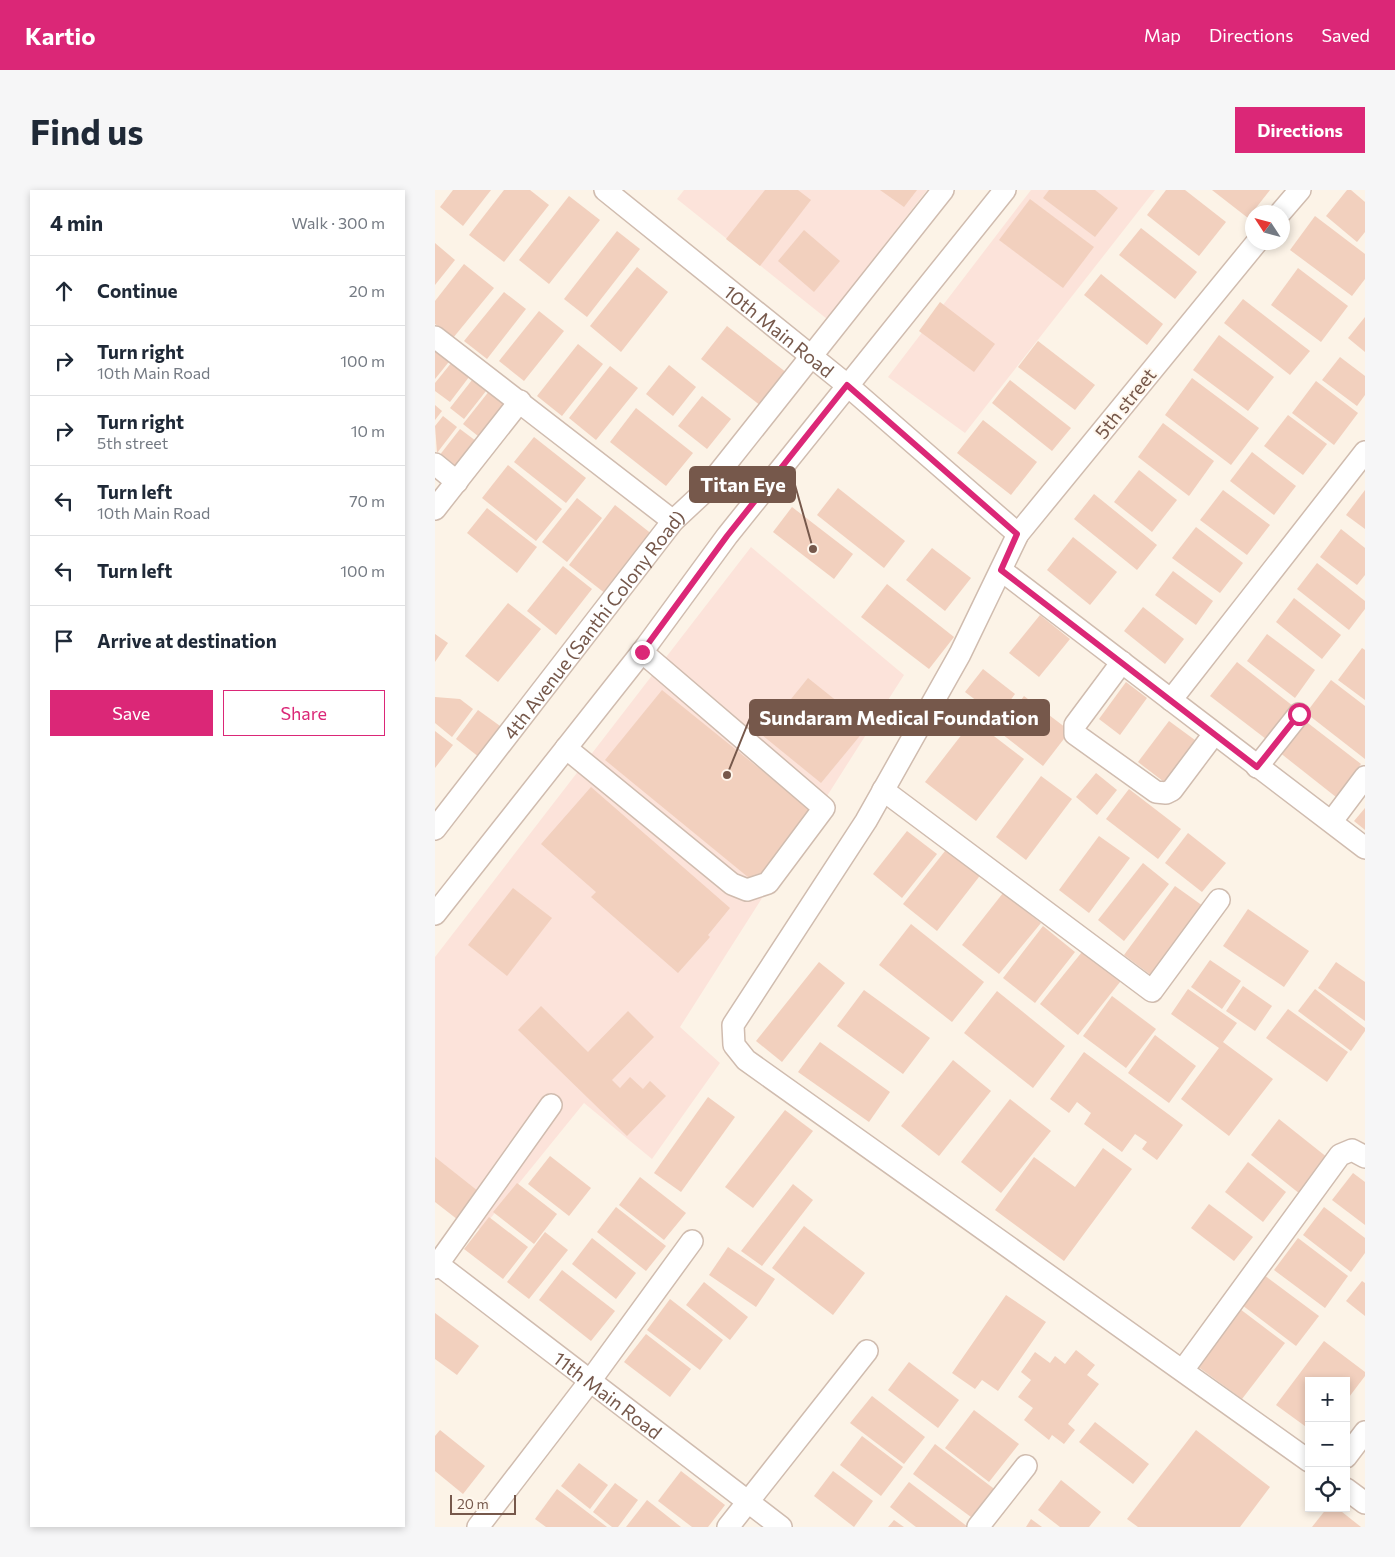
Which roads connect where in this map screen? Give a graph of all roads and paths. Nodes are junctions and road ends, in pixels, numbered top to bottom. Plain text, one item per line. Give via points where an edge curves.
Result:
1 (605, 190) edge
2 (943, 190) edge
3 (1005, 190) edge
4 (1300, 190) edge
5 (1287, 205) edge
6 (1250, 250) edge
7 (435, 337) edge
8 (810, 355) junction
9 (847, 385) junction
10 (520, 401) junction
11 (1365, 452) edge
12 (435, 464) edge
13 (457, 482) junction
14 (435, 509) edge
15 (673, 521) junction
16 (1017, 534) junction
17 (1001, 570) junction
18 (642, 652) junction
19 (1123, 662) junction
20 (1171, 700) junction
21 (1299, 714) dead end
22 (1214, 734) junction
23 (566, 748) junction
24 (1257, 767) junction
25 (1365, 777) edge
26 (883, 790) junction
27 (1332, 820) junction
28 (435, 829) edge
29 (1365, 848) edge
30 (1219, 900) dead end
31 (435, 914) edge
32 (551, 1105) dead end
33 (1365, 1157) edge
34 (692, 1241) dead end
35 (436, 1265) edge
36 (867, 1351) dead end
37 (1183, 1370) junction
38 (590, 1381) junction
39 (1365, 1432) edge
40 (1350, 1452) edge
41 (1305, 1458) edge
42 (1026, 1466) dead end
43 (1350, 1492) edge
44 (748, 1501) junction
45 (1365, 1503) edge
46 (478, 1527) edge
47 (728, 1527) edge
48 (781, 1527) edge
49 (978, 1527) edge

1 - 8 street, 10th Main Road
2 - 8 street, 4th Avenue (Santhi Colony Road)
3 - 9 street
4 - 5 street
6 - 16 street, 5th street
7 - 10 street
8 - 9 street, 10th Main Road
8 - 15 street, 4th Avenue (Santhi Colony Road) via 702,494
9 - 16 street, 10th Main Road
9 - 18 street via 727,536
10 - 13 street
10 - 15 street
11 - 20 street
12 - 13 street
13 - 14 street
15 - 28 street, 4th Avenue (Santhi Colony Road)
16 - 17 street, 5th street
17 - 19 street
17 - 26 street, 5th street via 960,654
18 - 23 street
18 - 23 street via 824,808 768,883 747,890 732,884
19 - 20 street
19 - 22 street via 1075,725 1075,734 1162,794 1172,790
20 - 22 street
21 - 24 street
22 - 24 street
23 - 31 street
24 - 27 street
25 - 27 street
26 - 30 street via 1152,991
26 - 37 street, 5th street via 733,1025 734,1045 754,1066
27 - 29 street
32 - 35 street
33 - 37 street via 1352,1150 1340,1154
34 - 38 street
35 - 38 street, 11th Main Road
36 - 44 street
37 - 41 street, 5th street
38 - 44 street, 11th Main Road
38 - 46 street
39 - 40 street
42 - 49 street
43 - 45 street
44 - 47 street
44 - 48 street, 11th Main Road

